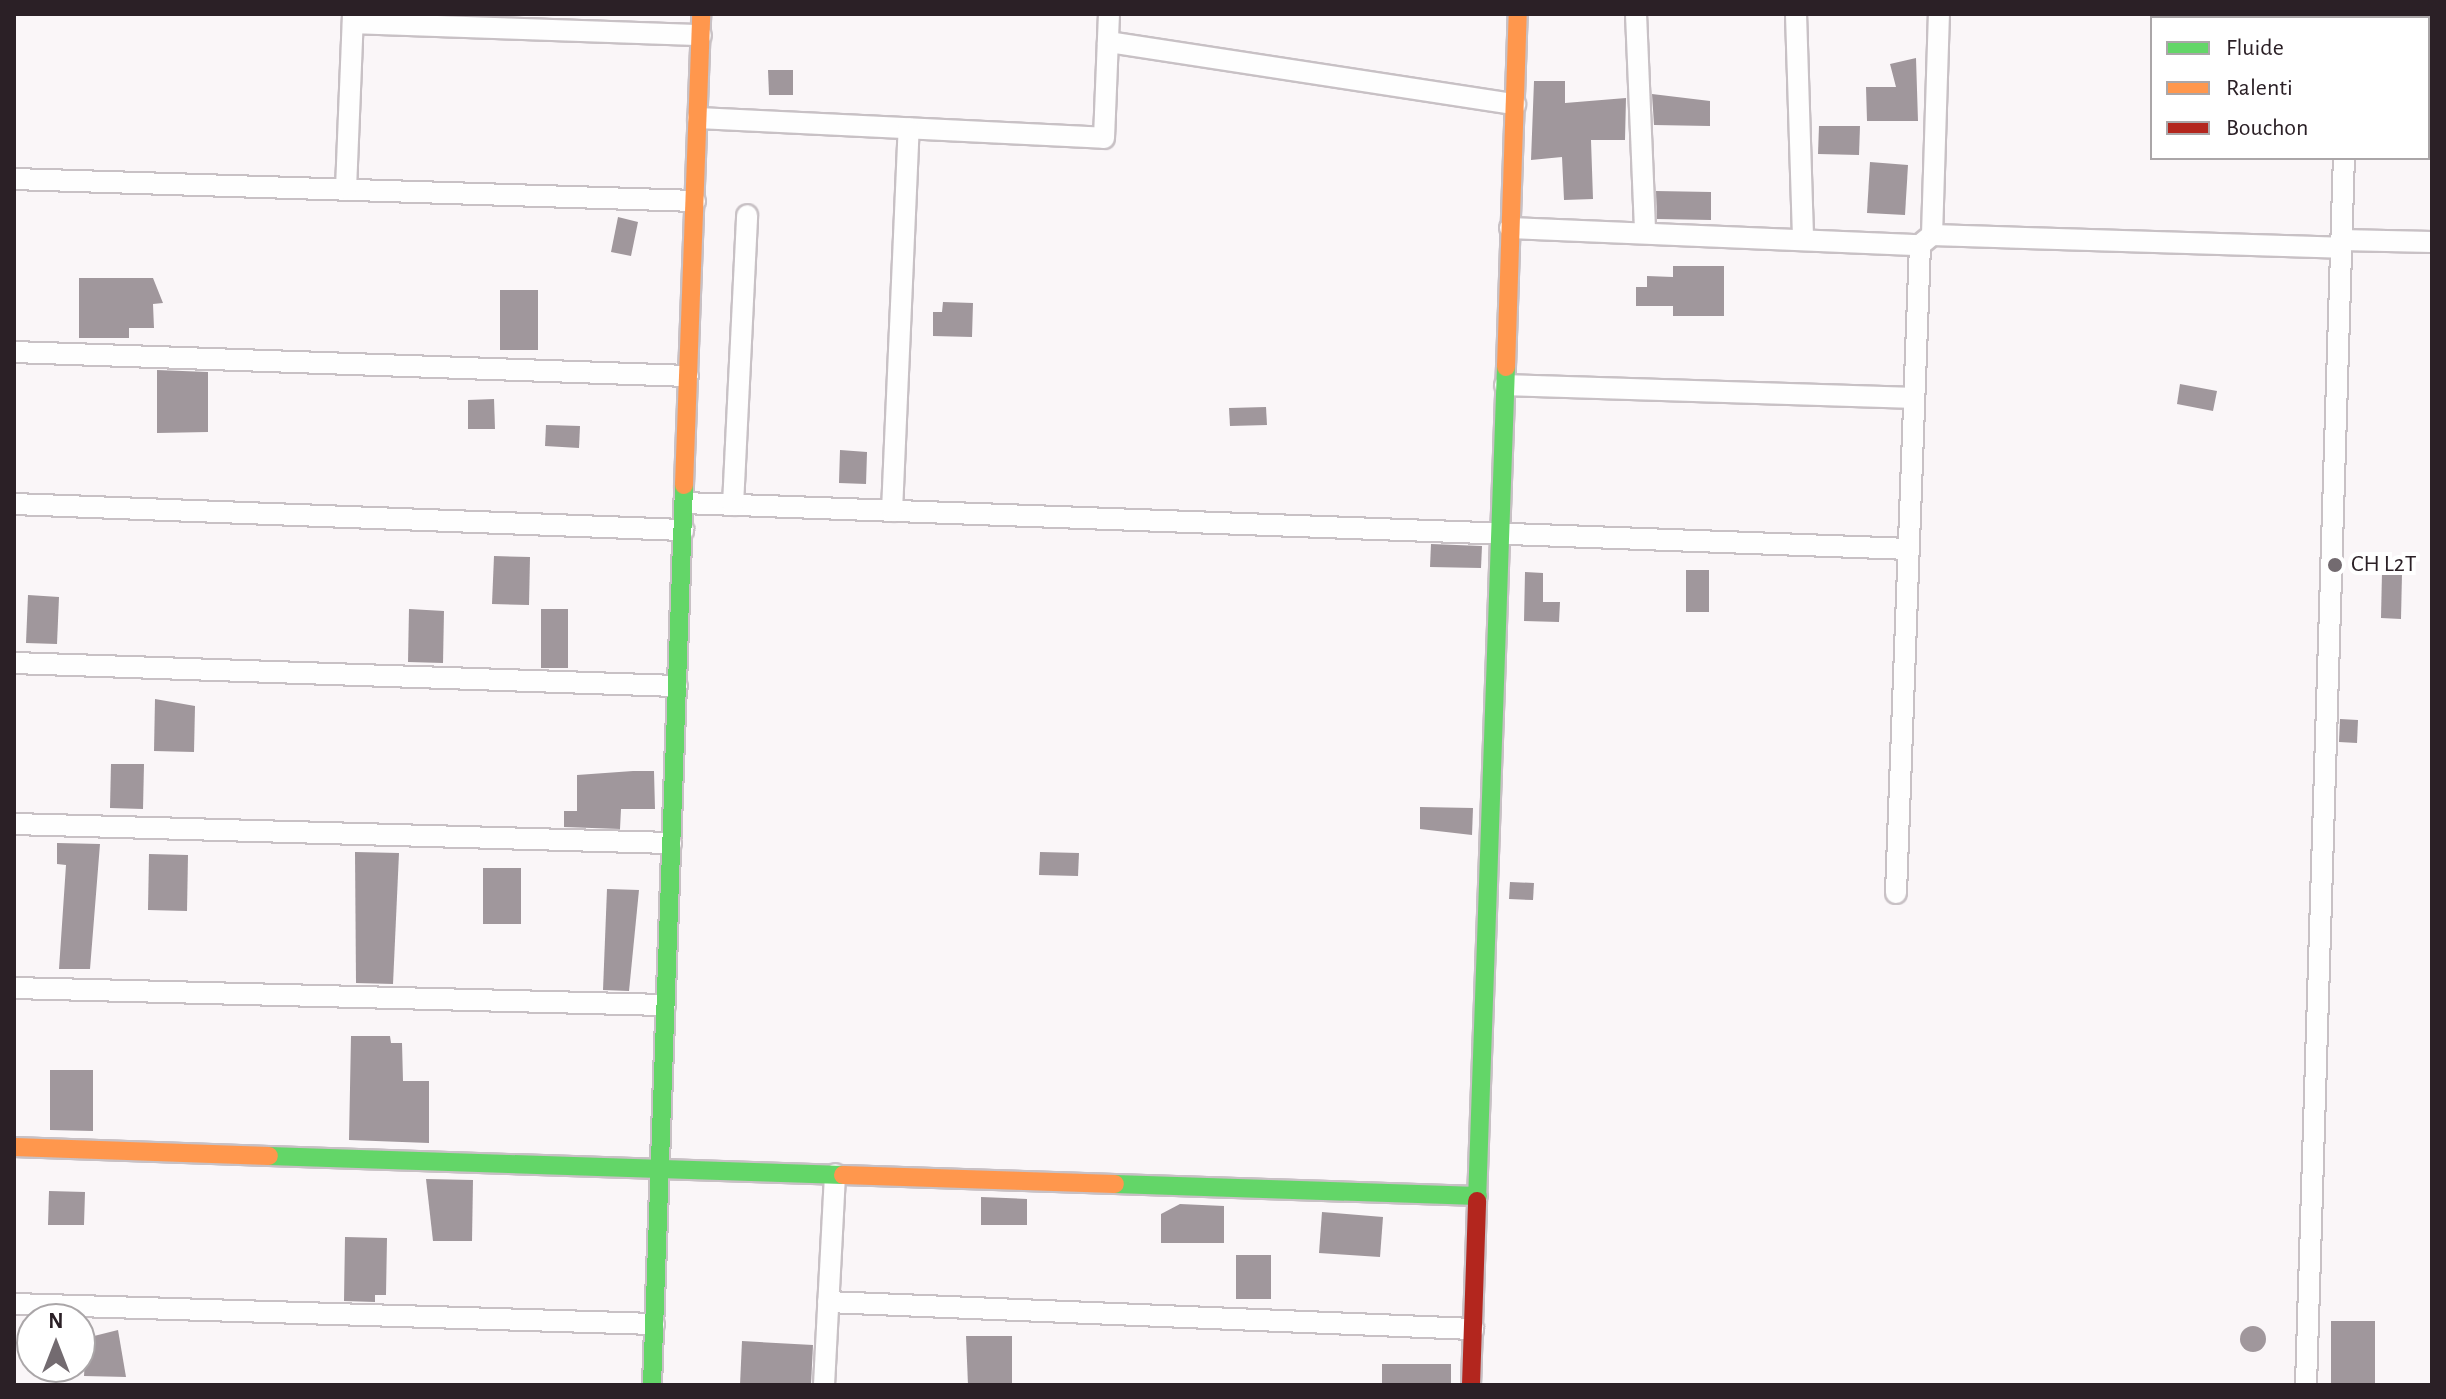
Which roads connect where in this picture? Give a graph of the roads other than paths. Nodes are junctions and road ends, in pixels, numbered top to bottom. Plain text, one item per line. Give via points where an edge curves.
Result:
1 (1109, 14) edge
2 (1518, 14) edge
3 (1636, 14) edge
4 (1796, 14) edge
5 (1939, 14) edge
6 (353, 18) edge
7 (532, 22) edge
8 (701, 24) edge
9 (1108, 42) junction
10 (1515, 104) junction
11 (698, 118) junction
12 (909, 128) junction
13 (2344, 160) edge
14 (14, 179) edge
15 (346, 189) junction
16 (695, 201) junction
17 (747, 215) dead end
18 (1510, 228) junction
19 (1645, 233) junction
20 (1803, 240) junction
21 (1926, 240) junction
22 (2432, 242) edge
23 (2341, 244) junction
24 (14, 352) edge
25 (688, 376) junction
26 (1505, 385) junction
27 (1914, 398) junction
28 (684, 503) junction
29 (14, 504) edge
30 (733, 505) junction
31 (892, 511) junction
32 (683, 530) junction
33 (1500, 534) junction
34 (1909, 549) junction
35 (14, 663) edge
36 (677, 686) junction
37 (14, 824) edge
38 (671, 843) junction
39 (1896, 893) dead end
40 (14, 988) edge
41 (665, 1005) junction
42 (14, 1147) edge
43 (659, 1169) junction
44 (835, 1174) junction
45 (1478, 1196) junction
46 (828, 1302) junction
47 (14, 1304) edge
48 (654, 1324) junction
49 (1473, 1329) junction
50 (652, 1385) edge
51 (824, 1385) edge
52 (1471, 1385) edge
53 (2306, 1385) edge

1 - 9 street
2 - 10 street
3 - 19 street
4 - 20 street
5 - 21 street
6 - 7 street
6 - 15 street
7 - 8 street
8 - 11 street
9 - 10 street
9 - 12 street via 1104,138
10 - 18 street
11 - 12 street
11 - 16 street
12 - 31 street
13 - 23 street
14 - 15 street
15 - 16 street
16 - 25 street
17 - 30 street
18 - 19 street
18 - 26 street
19 - 20 street
20 - 21 street
21 - 23 street
21 - 27 street
22 - 23 street
23 - 53 street
24 - 25 street
25 - 28 street
26 - 27 street
26 - 33 street
27 - 34 street
28 - 30 street
28 - 32 street
29 - 32 street
30 - 31 street
31 - 33 street
32 - 36 street
33 - 34 street
33 - 45 street
34 - 39 street
35 - 36 street
36 - 38 street
37 - 38 street
38 - 41 street
40 - 41 street
41 - 43 street
42 - 43 street
43 - 44 street
43 - 48 street
44 - 45 street
44 - 46 street
45 - 49 street
46 - 49 street
46 - 51 street
47 - 48 street
48 - 50 street
49 - 52 street

